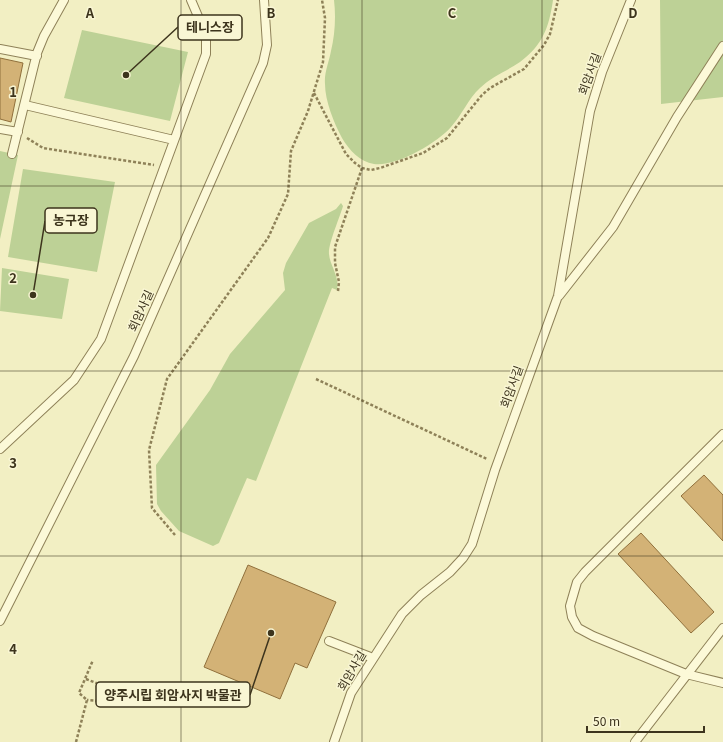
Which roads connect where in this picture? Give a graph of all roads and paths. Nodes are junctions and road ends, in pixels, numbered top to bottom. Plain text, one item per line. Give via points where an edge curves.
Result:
1 (64, 0) edge
2 (191, 0) edge
3 (264, 0) edge
4 (322, 0) edge
5 (558, 0) edge
6 (631, 0) edge
7 (723, 46) edge
8 (0, 49) edge
9 (37, 56) junction
10 (314, 92) junction
11 (25, 104) junction
12 (0, 129) edge
13 (18, 132) junction
14 (174, 140) junction
15 (12, 154) dead end
16 (165, 167) junction
17 (362, 168) junction
18 (338, 291) dead end
19 (558, 296) junction
20 (316, 379) dead end
21 (723, 434) edge
22 (0, 448) edge
23 (497, 464) junction
24 (176, 535) dead end
25 (0, 621) edge
26 (723, 628) edge
27 (329, 641) dead end
28 (373, 658) junction
29 (93, 660) dead end
30 (686, 674) junction
31 (86, 679) junction
32 (723, 683) edge
33 (87, 700) junction
34 (76, 742) edge
35 (334, 742) edge
36 (635, 742) edge

1 - 9 lane via 44,36
2 - 14 lane via 206,35 206,54
3 - 25 lane, 회암사길 via 267,45 263,63 134,356
4 - 10 path via 325,18 323,62
5 - 17 path via 550,34 544,45 524,69 482,95 447,138 423,153 380,168
6 - 19 lane, 회암사길 via 602,72 590,111
7 - 19 lane via 677,117 613,227
8 - 9 lane
9 - 11 lane
10 - 17 path via 346,154
10 - 24 path via 291,151 288,194 268,238 167,379 149,450 152,508
11 - 13 lane
11 - 14 lane
12 - 13 lane
13 - 15 lane
13 - 16 path via 43,148
14 - 16 lane
16 - 22 lane via 110,318 92,356 74,380
17 - 18 path via 335,247
19 - 23 lane, 회암사길
20 - 23 path
21 - 30 lane via 585,572 577,582 570,606 578,628
23 - 28 lane, 회암사길 via 472,544 463,558 402,614
26 - 30 lane
27 - 28 lane
28 - 35 lane, 회암사길 via 351,693
29 - 31 path
30 - 32 lane
30 - 36 lane
31 - 33 path via 79,693
31 - 33 path via 125,694 122,703
33 - 34 path

